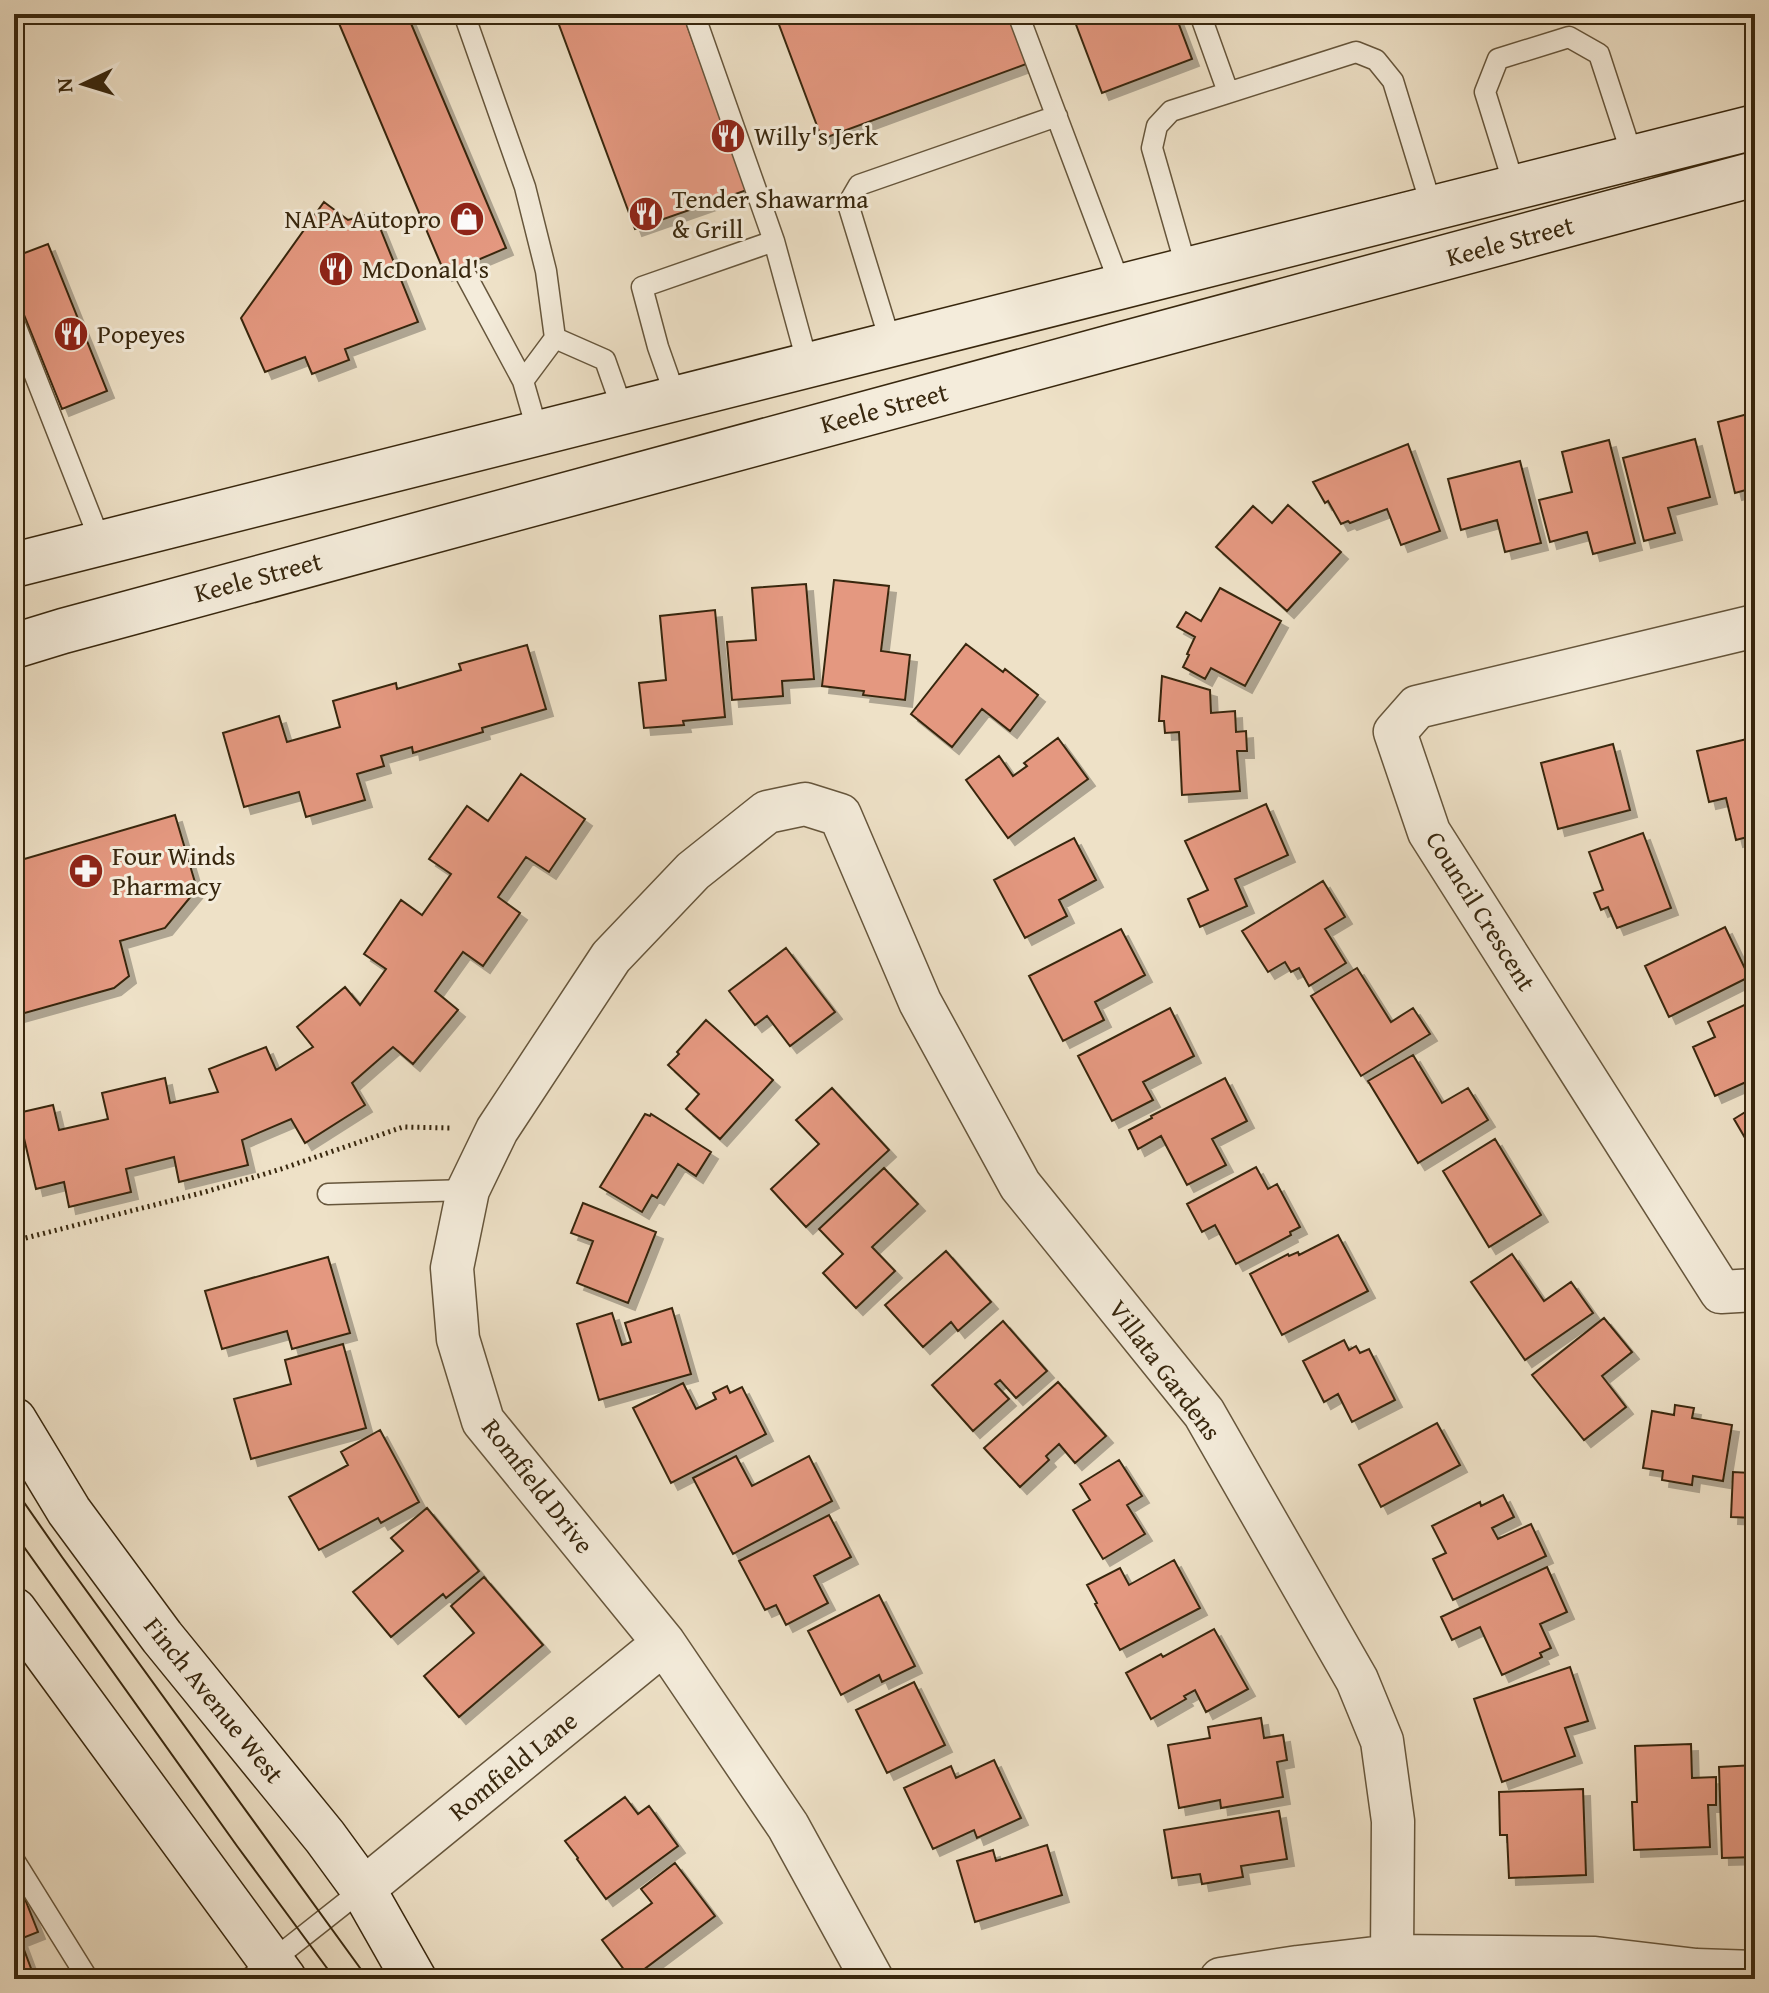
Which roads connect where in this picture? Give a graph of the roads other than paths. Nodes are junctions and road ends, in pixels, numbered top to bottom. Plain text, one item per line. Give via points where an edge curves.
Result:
1 (464, 14) edge
2 (694, 14) edge
3 (1018, 14) edge
4 (1200, 14) edge
5 (1228, 92) junction
6 (1057, 116) junction
7 (1755, 127) edge
8 (1633, 158) junction
9 (1755, 174) edge
10 (1515, 188) junction
11 (1432, 208) junction
12 (774, 241) junction
13 (1187, 270) junction
14 (467, 277) dead end
15 (1121, 287) junction
16 (14, 322) edge
17 (555, 338) junction
18 (891, 344) junction
19 (808, 365) junction
20 (523, 381) junction
21 (676, 398) junction
22 (623, 411) junction
23 (538, 433) junction
24 (101, 543) junction
25 (14, 565) edge
26 (1755, 626) edge
27 (14, 646) edge
28 (840, 815) joint
29 (468, 1190) junction
30 (328, 1194) dead end
31 (1755, 1290) edge
32 (14, 1420) edge
33 (15, 1613) edge
34 (664, 1643) junction
35 (14, 1860) edge
36 (363, 1889) junction
37 (1392, 1956) junction
38 (1755, 1972) edge
39 (268, 1973) edge
40 (88, 1979) edge
41 (414, 1979) edge
42 (872, 1979) edge
43 (1221, 1979) edge

1 - 17 lane via 525,187 546,271
2 - 12 lane
3 - 6 lane
4 - 5 lane
5 - 11 lane via 1356,52 1376,60 1393,81
5 - 13 lane via 1171,111 1157,126 1152,148
6 - 15 lane
6 - 18 lane via 859,185 848,204
7 - 8 main road, Keele Street
8 - 10 main road, Keele Street
8 - 10 lane via 1599,54 1569,37 1498,59 1485,92
9 - 27 main road, Keele Street
10 - 11 main road, Keele Street
11 - 13 main road, Keele Street
12 - 19 lane
12 - 21 lane via 642,287
13 - 15 main road, Keele Street
14 - 20 lane
15 - 18 main road, Keele Street
16 - 24 lane
17 - 20 lane
17 - 22 lane via 605,360
18 - 19 main road, Keele Street
19 - 21 main road, Keele Street
20 - 23 lane
21 - 22 main road, Keele Street
22 - 23 main road, Keele Street
23 - 24 main road, Keele Street
24 - 25 main road, Keele Street
26 - 31 street, Council Crescent via 1417,707 1395,732 1429,832 1721,1292
28 - 29 street, Romfield Drive via 805,804 767,812 693,871 611,957 497,1130
28 - 37 street, Villata Gardens via 920,1002 1020,1185 1204,1413 1357,1680 1382,1741 1393,1821
29 - 30 lane
29 - 34 street, Romfield Drive via 452,1268 458,1339 483,1421
32 - 36 main road, Finch Avenue West via 69,1511 162,1637
33 - 39 main road
34 - 36 street, Romfield Lane
34 - 42 street, Romfield Drive via 788,1826
35 - 40 lane
36 - 39 lane
36 - 41 main road, Finch Avenue West
37 - 38 street via 1595,1958
37 - 43 street

